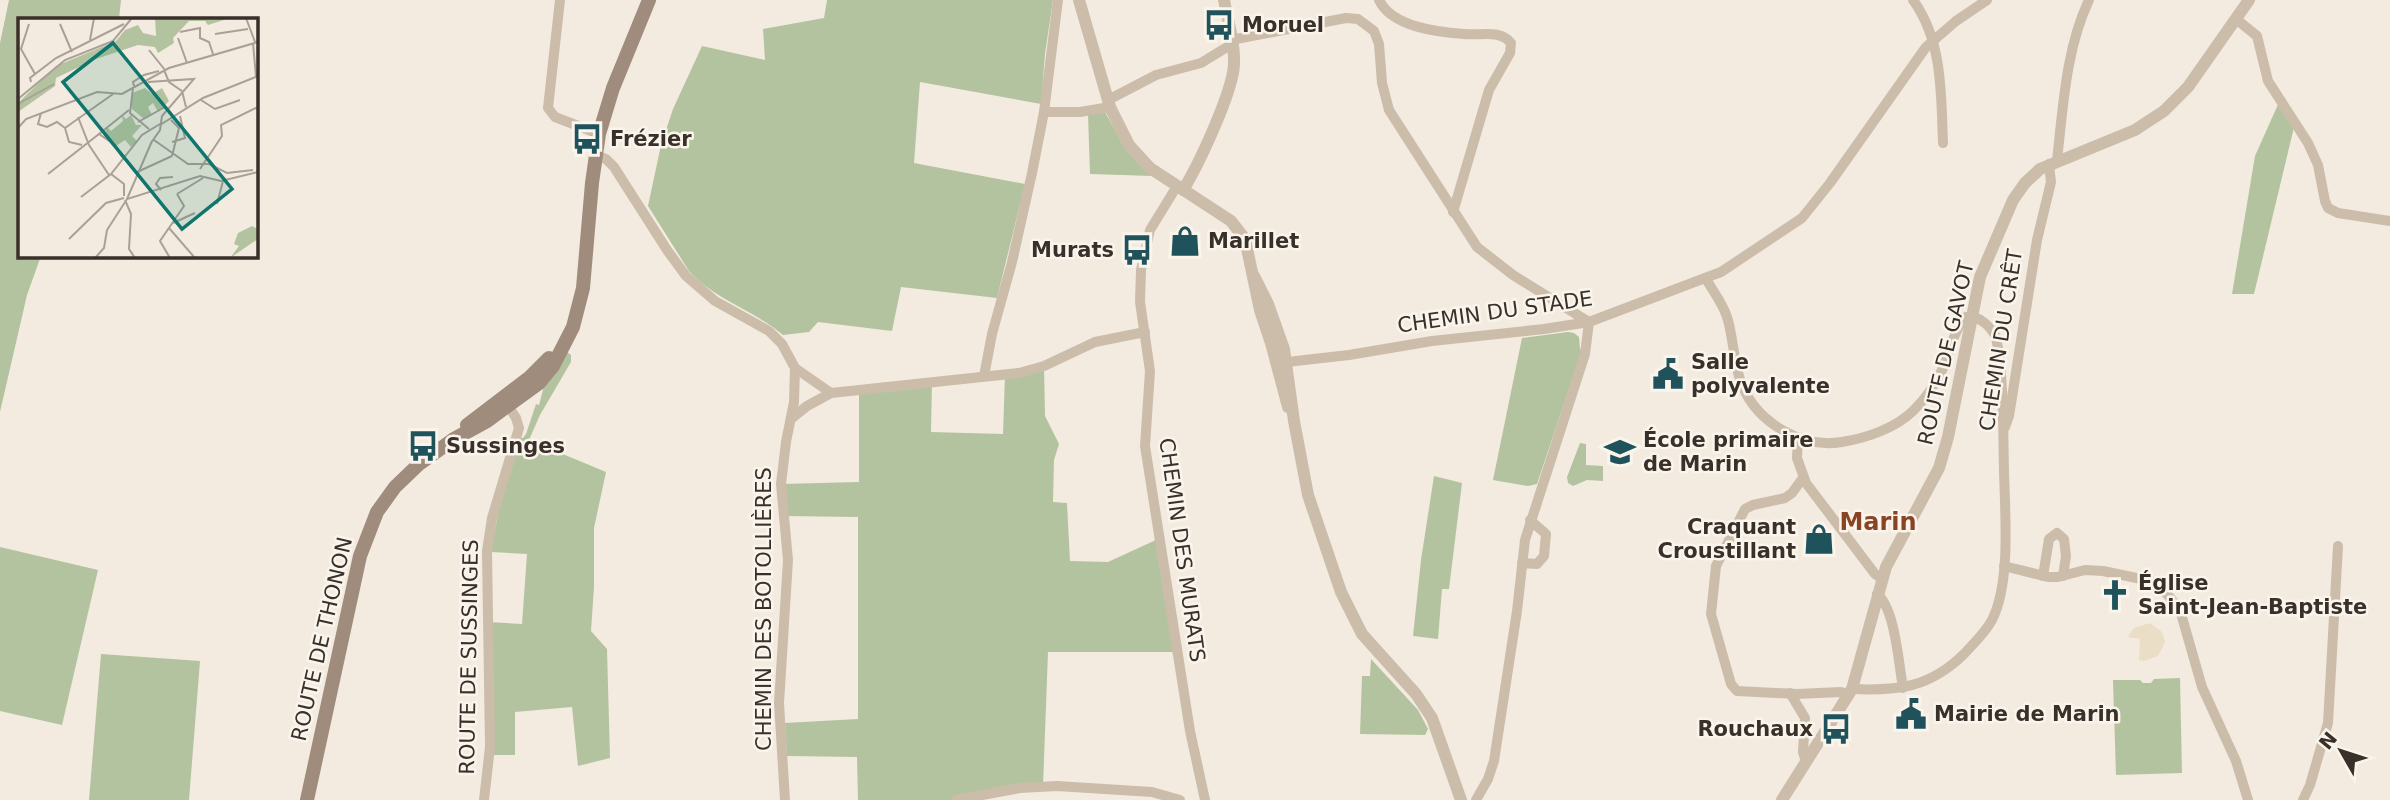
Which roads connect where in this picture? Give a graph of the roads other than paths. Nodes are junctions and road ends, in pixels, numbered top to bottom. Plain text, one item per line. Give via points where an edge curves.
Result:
1 (559, 0) edge
2 (649, 0) edge
3 (1058, 0) edge
4 (1079, 0) edge
5 (1224, 0) edge
6 (1379, 0) edge
7 (1913, 0) edge
8 (1987, 0) edge
9 (2089, 0) edge
10 (2249, 0) edge
11 (2236, 19) junction
12 (1932, 41) junction
13 (1232, 42) junction
14 (1109, 103) junction
15 (1044, 112) junction
16 (599, 134) junction
17 (1943, 143) dead end
18 (595, 155) junction
19 (2053, 162) junction
20 (1180, 188) junction
21 (1453, 212) junction
22 (2390, 221) edge
23 (1706, 279) junction
24 (1973, 316) junction
25 (1589, 322) junction
26 (1145, 332) junction
27 (1282, 362) junction
28 (795, 368) junction
29 (984, 376) junction
30 (831, 393) junction
31 (505, 402) junction
32 (792, 418) junction
33 (2003, 430) junction
34 (1798, 437) junction
35 (1803, 478) junction
36 (1530, 520) junction
37 (2338, 546) dead end
38 (1522, 563) junction
39 (2004, 566) junction
40 (2042, 576) junction
41 (2063, 576) junction
42 (1882, 579) junction
43 (1877, 594) junction
44 (1903, 688) junction
45 (1850, 692) junction
46 (1790, 693) junction
47 (1806, 762) junction
48 (307, 800) edge
49 (484, 800) edge
50 (785, 800) edge
51 (956, 800) edge
52 (1180, 800) edge
53 (1205, 800) edge
54 (1461, 800) edge
55 (1476, 800) edge
56 (1782, 800) edge
57 (2248, 800) edge
58 (2302, 800) edge

1 - 16 street via 548,108 555,117
2 - 16 main road, ROUTE DE THONON
3 - 15 street
4 - 14 street
5 - 13 street
6 - 21 street via 1394,16 1420,26 1500,35 1511,43 1489,90
7 - 12 street
8 - 12 street, CHEMIN DU STADE
9 - 19 street, CHEMIN DU CRÊT via 2068,75
10 - 11 street, ROUTE DE GAVOT
11 - 19 street, ROUTE DE GAVOT via 2188,87 2164,111 2135,130
11 - 22 street via 2257,36 2268,81 2318,164 2328,208
12 - 17 street via 1940,80
12 - 23 street, CHEMIN DU STADE via 1802,218
13 - 14 street via 1201,63 1156,75
13 - 20 street via 1232,79 1210,135
13 - 21 street via 1346,18 1369,26 1377,37 1389,110
14 - 15 street via 1080,112
14 - 20 street via 1135,153
15 - 29 street
16 - 18 main road, ROUTE DE THONON
18 - 28 street via 614,167 687,276 715,301 776,337
18 - 31 main road, ROUTE DE THONON via 576,318 547,375
19 - 24 street, ROUTE DE GAVOT via 2025,183 2008,209 1984,266
19 - 33 street, CHEMIN DU CRÊT
20 - 26 street, CHEMIN DES MURATS via 1153,223 1144,251 1139,294
20 - 27 street via 1237,226 1248,246 1260,310
21 - 25 street via 1487,256
23 - 25 street, CHEMIN DU STADE
23 - 34 street via 1727,318 1737,368 1749,397 1773,424
24 - 33 street via 1996,337
24 - 34 street via 1962,321 1941,372 1909,415 1888,428 1836,443
24 - 42 street, ROUTE DE GAVOT via 1943,457
25 - 27 street, CHEMIN DU STADE
25 - 36 street via 1585,354
26 - 29 street via 1095,342 1038,368
26 - 53 street, CHEMIN DES MURATS via 1150,370 1147,466
27 - 54 street via 1282,388 1294,421 1314,515 1346,603 1369,644 1432,718
28 - 30 street
28 - 32 street, CHEMIN DES BOTOLLIÈRES
29 - 30 street
30 - 32 street
31 - 48 main road, ROUTE DE THONON via 482,425 413,468 381,505 370,526
31 - 49 street, ROUTE DE SUSSINGES via 518,422 518,433 486,551 490,747
32 - 50 street, CHEMIN DES BOTOLLIÈRES via 781,493 788,568 779,703
33 - 39 street, CHEMIN DU CRÊT
34 - 35 street via 1797,458
35 - 42 street
35 - 46 street, CHEMIN DU CRÊT via 1785,498 1753,505 1742,513 1719,558 1711,601 1734,690
36 - 38 street
36 - 38 street via 1546,534 1544,556 1537,564
37 - 58 street via 2329,716
38 - 55 street via 1494,761
39 - 40 street
39 - 44 street, CHEMIN DU CRÊT via 1997,607 1985,631 1944,671
40 - 41 street
40 - 41 street via 2049,539 2057,533 2064,539
41 - 57 street via 2091,569 2151,581 2172,599 2180,610 2202,687
42 - 43 street, ROUTE DE GAVOT
43 - 44 street via 1892,627
43 - 45 street, ROUTE DE GAVOT
44 - 45 street, CHEMIN DU CRÊT
45 - 46 street, CHEMIN DU CRÊT
45 - 47 street, ROUTE DE GAVOT
46 - 47 street via 1805,718 1802,752
47 - 56 street, ROUTE DE GAVOT
51 - 52 street via 1056,786 1152,792

